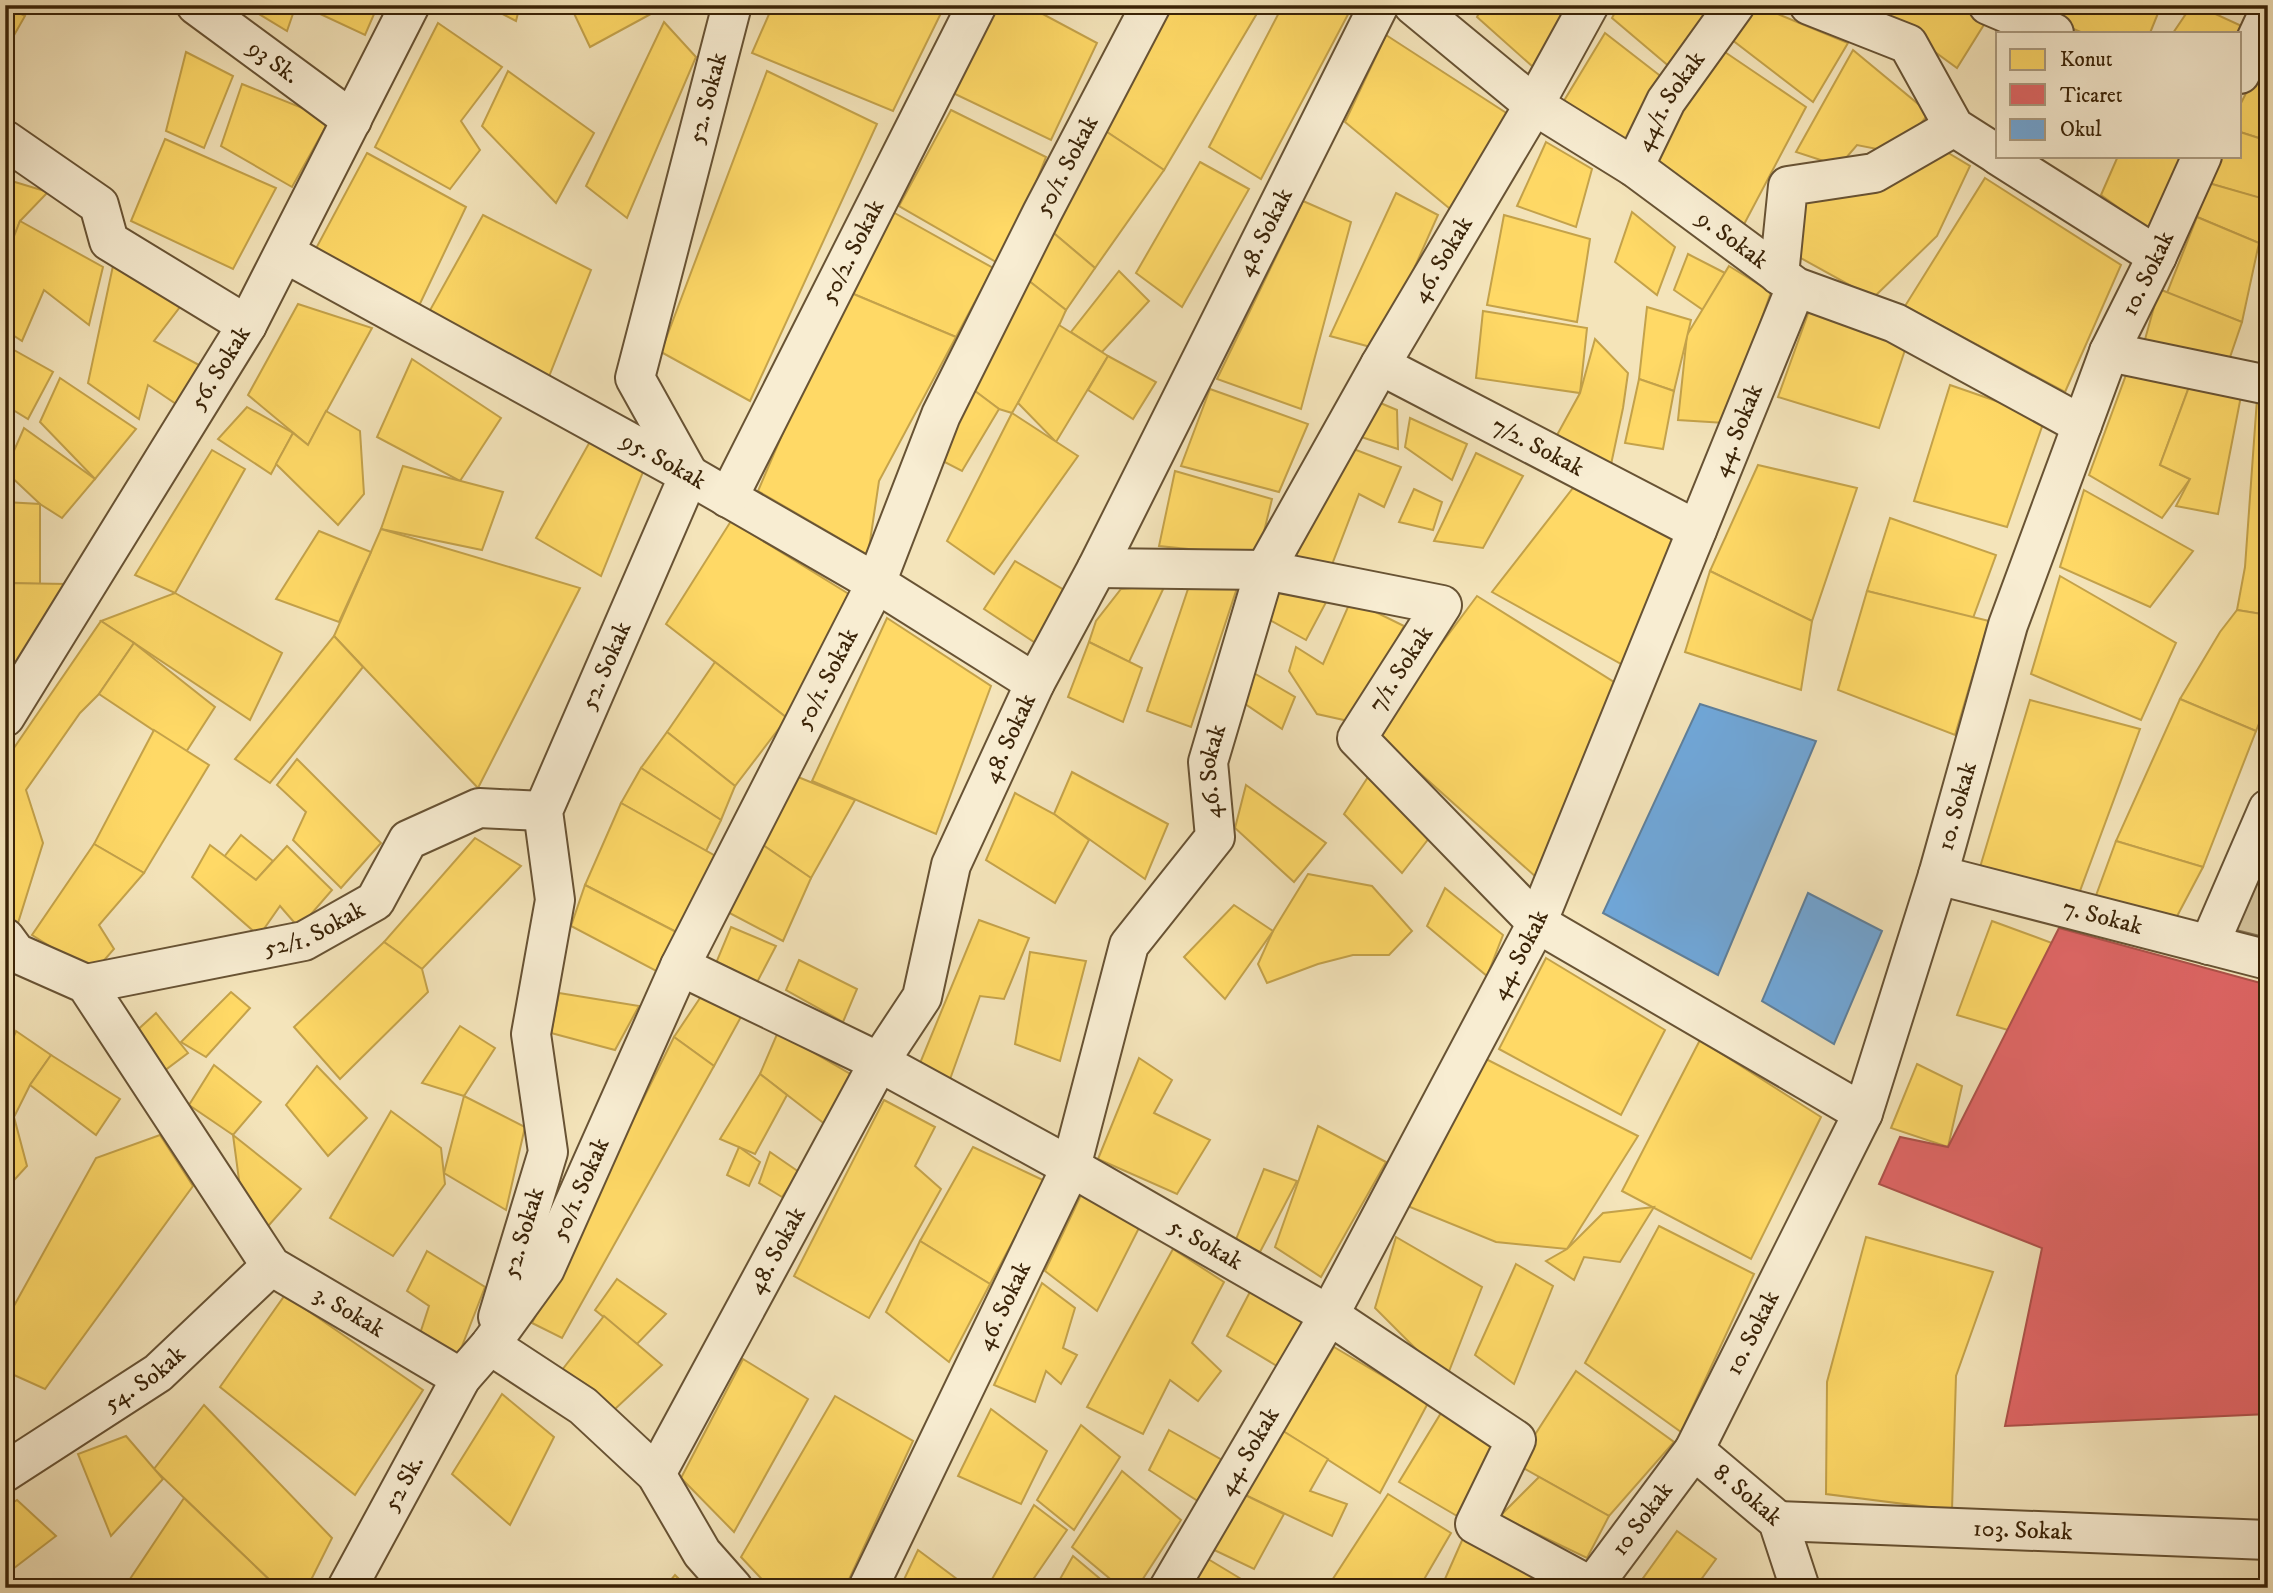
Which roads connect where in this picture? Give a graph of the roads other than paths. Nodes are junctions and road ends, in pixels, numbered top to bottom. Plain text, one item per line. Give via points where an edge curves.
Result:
1 (196, 5) edge
2 (410, 5) edge
3 (732, 5) edge
4 (976, 5) edge
5 (1151, 5) edge
6 (1379, 5) edge
7 (1413, 5) edge
8 (1589, 5) edge
9 (1735, 5) edge
10 (1809, 5) edge
11 (1988, 5) edge
12 (2268, 15) edge
13 (2052, 32) edge
14 (2242, 70) edge
15 (1534, 105) junction
16 (352, 120) junction
17 (1954, 127) junction
18 (5, 140) edge
19 (1996, 154) edge
20 (2002, 158) edge
21 (2201, 158) edge
22 (1634, 167) junction
23 (285, 253) junction
24 (2157, 256) junction
25 (1788, 281) junction
26 (247, 325) junction
27 (2109, 352) junction
28 (1380, 365) junction
29 (2268, 385) edge
30 (2082, 425) junction
31 (689, 475) junction
32 (727, 498) junction
33 (1697, 530) junction
34 (1097, 568) junction
35 (1265, 570) junction
36 (876, 583) junction
37 (1035, 683) junction
38 (5, 717) edge
39 (2268, 809) edge
40 (543, 811) junction
41 (1938, 875) junction
42 (1537, 923) junction
43 (5, 939) edge
44 (2209, 945) junction
45 (2268, 960) edge
46 (680, 966) junction
47 (86, 984) junction
48 (878, 1062) junction
49 (1863, 1113) junction
50 (1071, 1167) junction
51 (271, 1266) junction
52 (1329, 1315) junction
53 (490, 1345) junction
54 (461, 1378) junction
55 (1694, 1450) junction
56 (5, 1472) edge
57 (656, 1474) junction
58 (1778, 1521) junction
59 (2268, 1540) edge
60 (1592, 1587) edge
61 (347, 1588) edge
62 (733, 1588) edge
63 (868, 1588) edge
64 (1169, 1588) edge
65 (1800, 1588) edge

1 - 16 street, 93 Sk.
2 - 16 street, 56. Sokak
3 - 31 street, 52. Sokak via 635,378
4 - 32 street, 50/2. Sokak
5 - 36 street, 50/1. Sokak via 941,415
6 - 34 street, 48. Sokak
7 - 15 street, 9. Sokak
8 - 15 street, 46. Sokak
9 - 22 street, 44/1. Sokak via 1666,102
10 - 17 street via 1908,44
11 - 13 street
12 - 14 street
15 - 22 street, 9. Sokak
15 - 28 street, 46. Sokak
16 - 23 street, 56. Sokak
17 - 19 street
17 - 25 street, 44. Sokak via 1874,173 1788,186
18 - 26 street via 99,205 109,241
20 - 24 street
21 - 24 street, 10. Sokak
22 - 25 street, 9. Sokak
23 - 26 street, 56. Sokak
23 - 31 street, 95. Sokak
24 - 27 street, 10. Sokak
25 - 30 street, 9. Sokak via 1895,323
25 - 33 street, 44. Sokak
26 - 38 street, 56. Sokak
27 - 29 street
27 - 30 street, 10. Sokak
28 - 33 street, 7/2. Sokak
28 - 35 street, 46. Sokak
30 - 41 street, 10. Sokak via 2008,625
31 - 32 street, 95. Sokak
31 - 40 street, 52. Sokak
32 - 36 street, 95. Sokak
33 - 42 street, 44. Sokak
34 - 35 street, 7/1. Sokak
34 - 37 street, 48. Sokak
35 - 42 street, 7/1. Sokak via 1441,605 1357,738
35 - 50 street, 46. Sokak via 1208,762 1215,837 1129,945
36 - 37 street, 95. Sokak
36 - 46 street, 50/1. Sokak
37 - 48 street, 48. Sokak via 951,865 922,997
39 - 44 street
40 - 47 street, 52/1. Sokak via 479,808 408,840 374,901 304,942
40 - 53 street, 52. Sokak via 555,900 531,1034 548,1152
41 - 44 street, 7. Sokak
41 - 49 street, 10. Sokak
42 - 49 street
42 - 52 street, 44. Sokak
43 - 47 street via 16,953
44 - 45 street, 7. Sokak
46 - 48 street, 5. Sokak
46 - 53 street, 50/1. Sokak via 545,1269
47 - 51 street, 3. Sokak
48 - 50 street, 5. Sokak
48 - 57 street, 48. Sokak
49 - 55 street, 10. Sokak
50 - 52 street, 5. Sokak
50 - 63 street, 46. Sokak
51 - 54 street, 3. Sokak
51 - 56 street, 54. Sokak via 158,1373
52 - 60 street, 5. Sokak via 1516,1440 1475,1524
52 - 64 street, 44. Sokak
53 - 54 street
53 - 57 street via 583,1406
54 - 61 street, 52 Sk.
55 - 58 street, 8. Sokak
55 - 60 street, 10 Sokak
57 - 62 street via 702,1553
58 - 59 street, 103. Sokak
58 - 65 street, 8. Sokak

